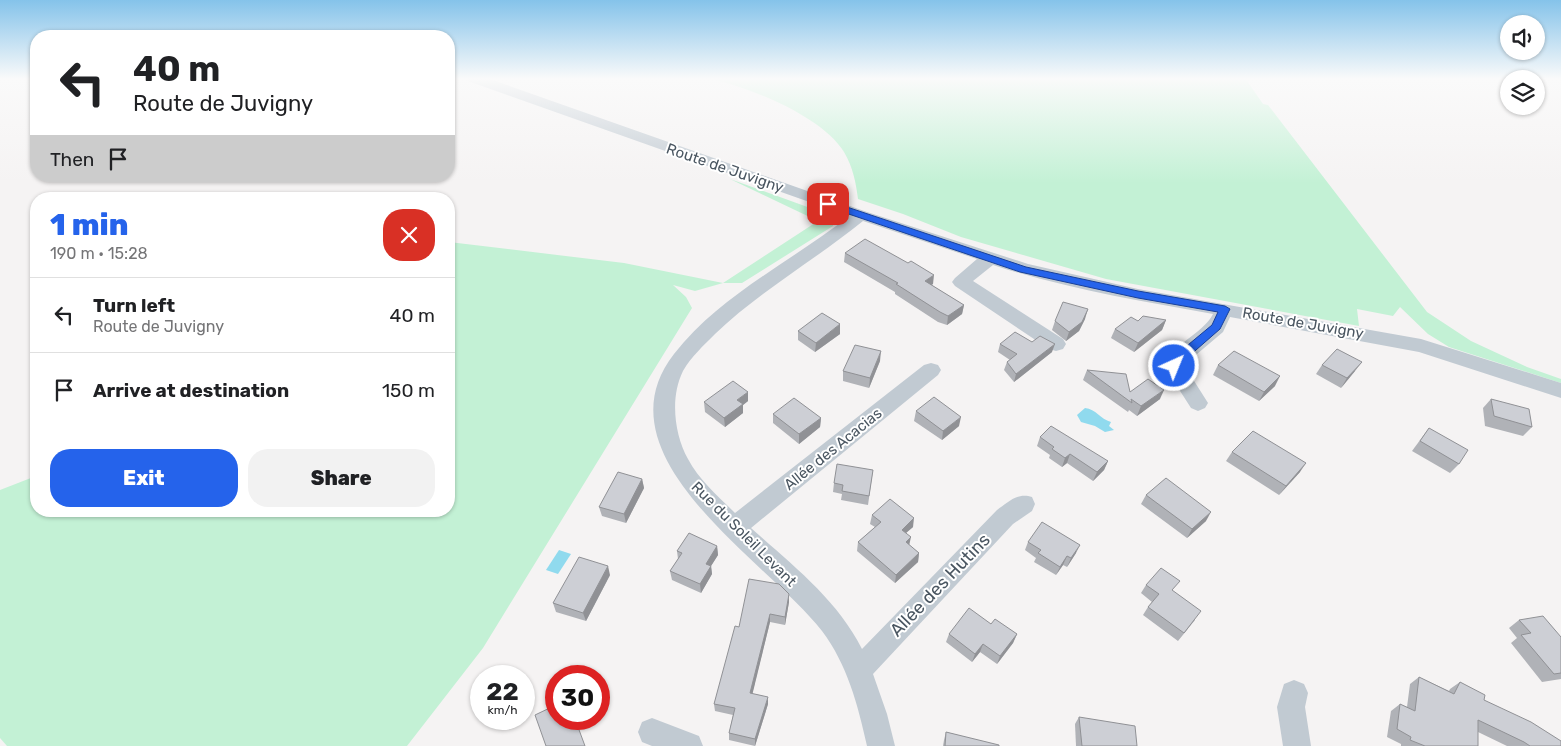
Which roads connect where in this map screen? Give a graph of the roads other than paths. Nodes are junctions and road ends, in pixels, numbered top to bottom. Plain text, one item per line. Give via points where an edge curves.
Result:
1 (572, 113) edge
2 (861, 215) junction
3 (989, 259) junction
4 (1225, 309) junction
5 (1056, 344) edge
6 (931, 370) dead end
7 (1561, 391) edge
8 (1198, 403) dead end
9 (1024, 504) dead end
10 (735, 527) junction
11 (859, 670) junction
12 (1294, 693) dead end
13 (652, 732) dead end
14 (689, 746) edge
15 (881, 746) edge
16 (1297, 746) edge

1 - 2 street, Route de Juvigny
2 - 3 street, Route de Juvigny
2 - 10 street, Rue du Soleil Levant via 732,308 689,349 669,379 665,413 674,452 689,478
3 - 4 street, Route de Juvigny via 1070,281
3 - 5 street via 960,282
4 - 7 street, Route de Juvigny via 1421,346
4 - 8 street via 1216,327 1175,362 1174,366
6 - 10 street, Allée des Acacias
9 - 11 street, Allée des Hutins via 1006,517
10 - 11 street, Rue du Soleil Levant via 821,612
11 - 15 street, Rue du Soleil Levant
12 - 16 street via 1291,707
13 - 14 street

